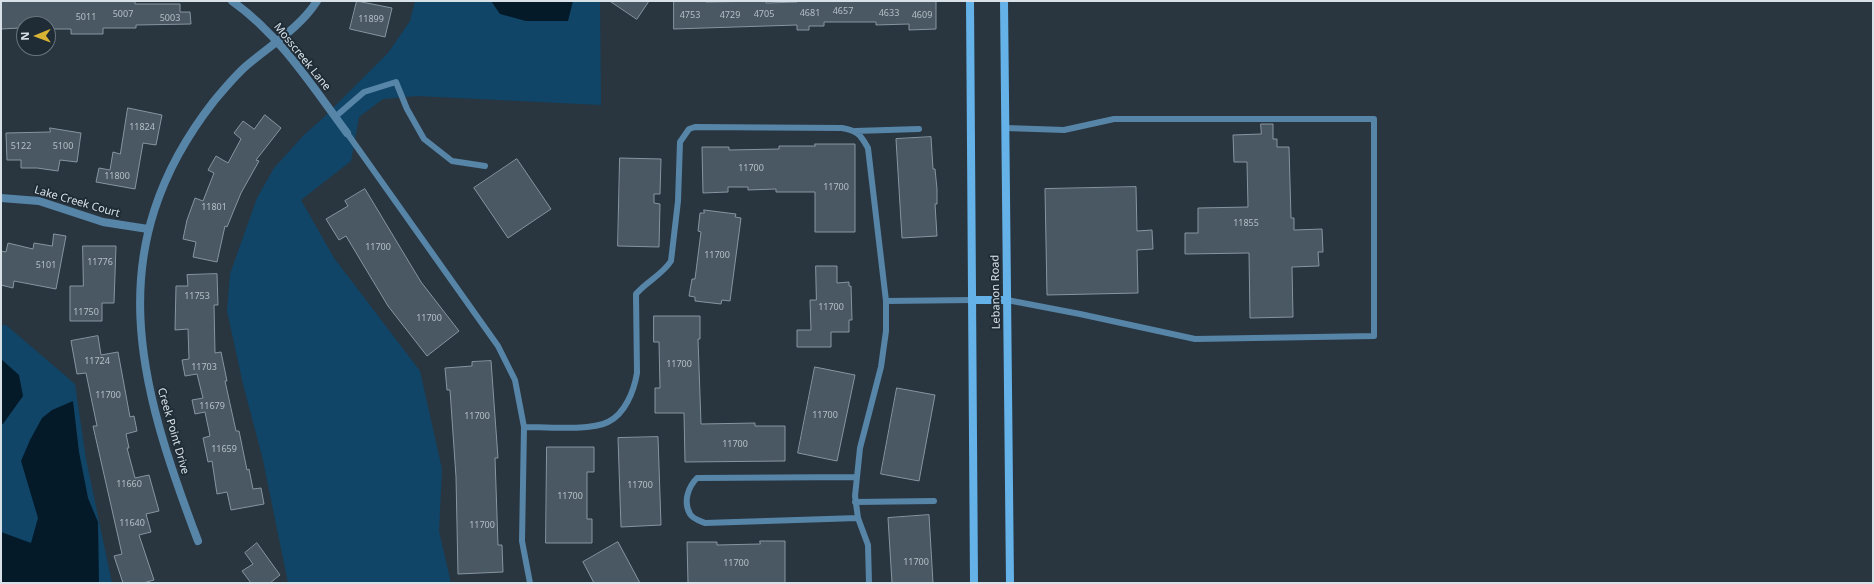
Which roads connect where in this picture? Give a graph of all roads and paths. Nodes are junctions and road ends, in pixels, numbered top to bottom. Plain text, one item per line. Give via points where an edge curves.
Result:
1 (232, 1) edge
2 (317, 1) edge
3 (970, 1) edge
4 (1004, 1) edge
5 (278, 42) junction
6 (335, 117) junction
7 (1006, 128) junction
8 (919, 129) dead end
9 (855, 131) junction
10 (347, 133) joint
11 (485, 166) dead end
12 (1, 198) edge
13 (148, 229) junction
14 (972, 300) junction
15 (1008, 300) junction
16 (886, 301) junction
17 (524, 427) junction
18 (856, 477) junction
19 (934, 501) dead end
20 (855, 502) junction
21 (858, 518) junction
22 (198, 541) dead end
23 (530, 583) edge
24 (869, 583) edge
25 (974, 583) edge
26 (1010, 583) edge

1 - 5 street, Mosscreek Lane via 252,15
2 - 5 street, Creek Point Drive
3 - 14 main road
4 - 7 main road, Lebanon Road
5 - 6 street, Mosscreek Lane
5 - 13 street, Creek Point Drive via 244,68 196,127 162,188
6 - 10 street, Mosscreek Lane
6 - 11 lane via 364,92 396,82 407,109 424,139 452,161
7 - 15 main road, Lebanon Road
7 - 15 lane via 1064,130 1114,119 1374,119 1374,336 1195,339
8 - 9 lane
9 - 16 lane via 868,148
9 - 17 lane via 842,128 689,129 680,142 678,201 671,261 666,269 636,294 637,373 630,397 616,416 602,425
10 - 17 lane via 498,346 515,380
12 - 13 street, Lake Creek Court via 39,201 103,222
13 - 22 street, Creek Point Drive via 140,282 143,354 153,408 174,478
14 - 15 main road
14 - 16 lane
14 - 25 main road
15 - 26 main road, Lebanon Road
16 - 18 lane via 886,331 881,367 860,448
17 - 23 lane via 522,541
18 - 20 lane
18 - 21 lane via 697,478 688,492 688,502 690,514 704,523
19 - 20 lane
20 - 21 lane
21 - 24 lane via 868,545

